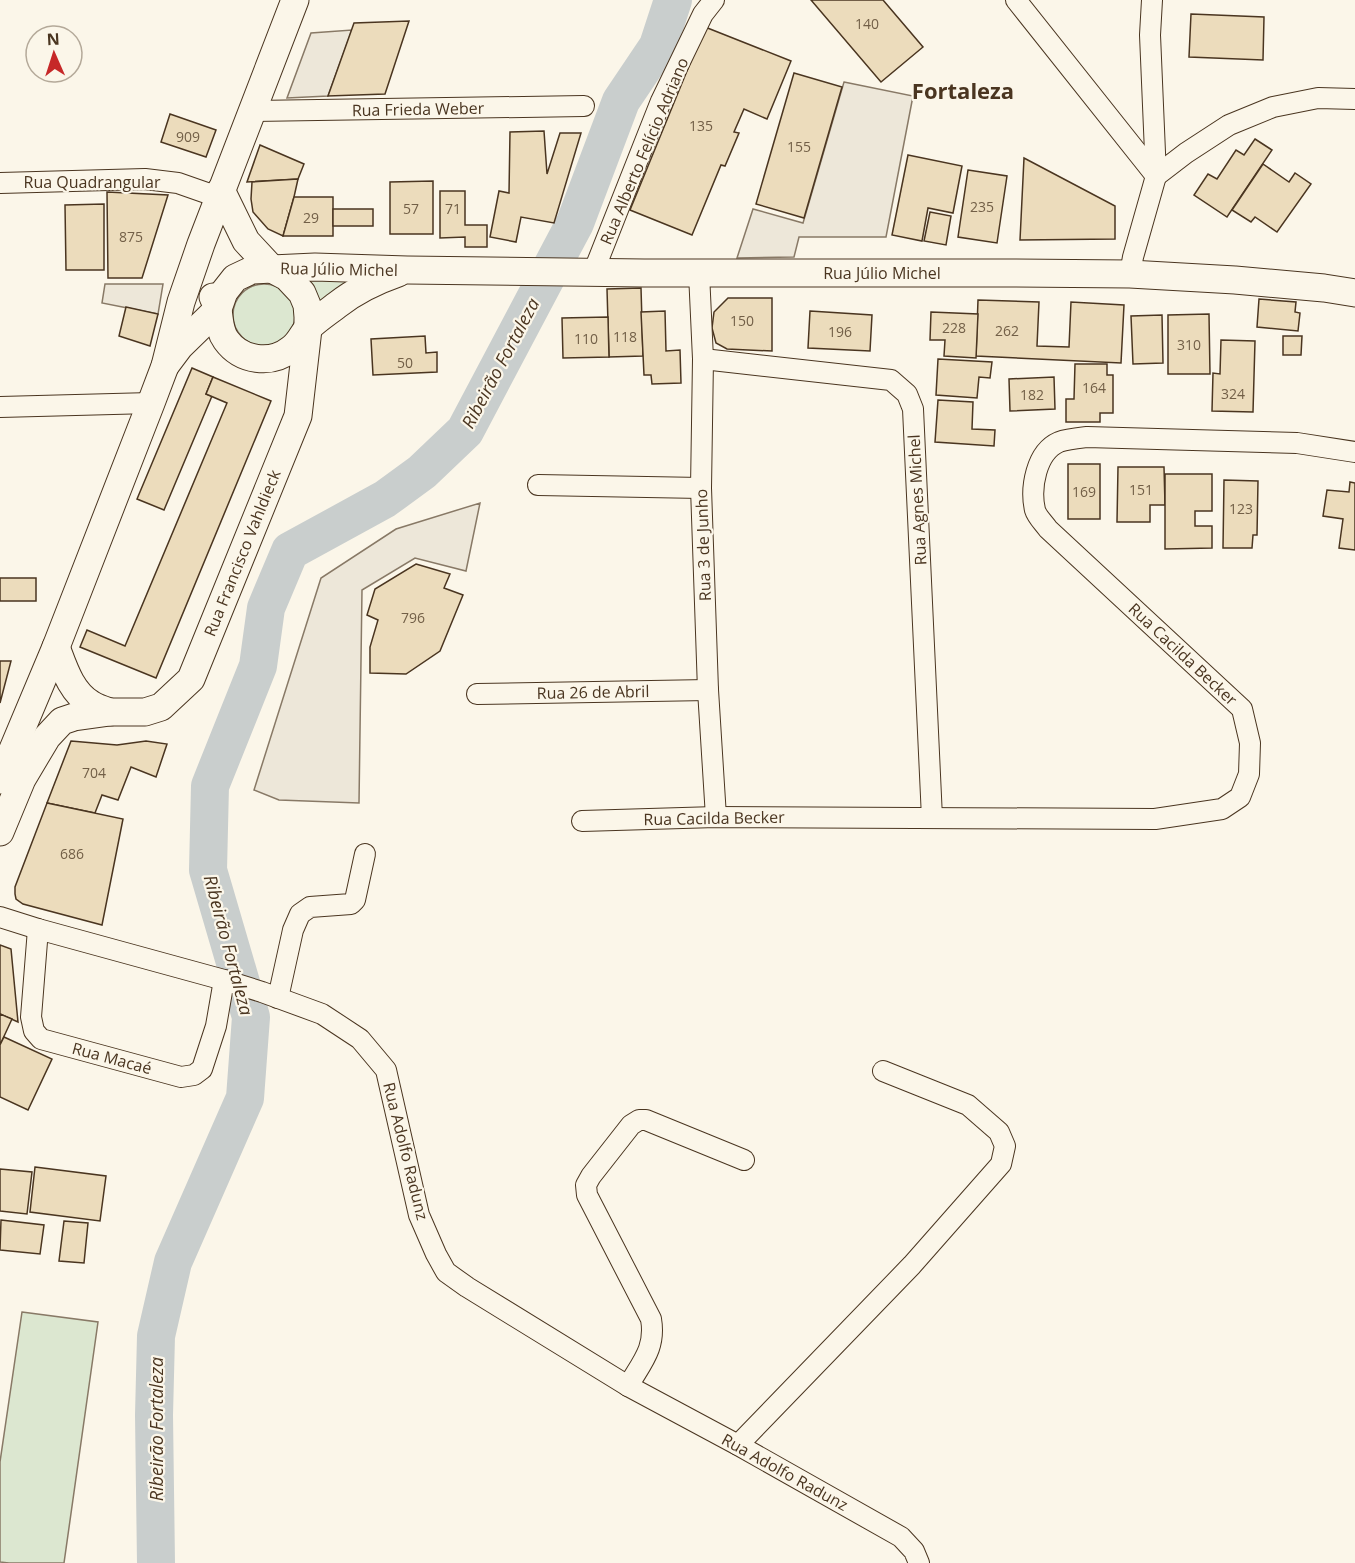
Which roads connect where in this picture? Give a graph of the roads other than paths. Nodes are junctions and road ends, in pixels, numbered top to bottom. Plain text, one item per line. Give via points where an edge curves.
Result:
1 (295, 0) edge
2 (714, 0) edge
3 (1016, 0) edge
4 (1152, 0) edge
5 (1355, 99) edge
6 (584, 106) dead end
7 (252, 111) junction
8 (1156, 176) junction
9 (0, 183) edge
10 (220, 194) junction
11 (201, 244) junction
12 (272, 269) junction
13 (407, 270) junction
14 (582, 272) junction
15 (699, 273) junction
16 (1130, 274) junction
17 (1355, 293) edge
18 (218, 309) junction
19 (308, 329) junction
20 (703, 359) junction
21 (165, 366) junction
22 (151, 403) junction
23 (0, 407) edge
24 (1355, 452) edge
25 (538, 485) dead end
26 (701, 488) junction
27 (56, 647) junction
28 (708, 690) junction
29 (477, 694) dead end
30 (110, 712) junction
31 (0, 780) edge
32 (716, 817) junction
33 (932, 818) junction
34 (582, 821) dead end
35 (0, 832) edge
36 (365, 855) dead end
37 (0, 917) edge
38 (38, 929) junction
39 (228, 982) junction
40 (270, 995) junction
41 (883, 1071) dead end
42 (744, 1160) dead end
43 (628, 1386) junction
44 (738, 1445) junction
45 (919, 1563) edge

1 - 7 main road
2 - 14 street, Rua Alberto Felício Adriano via 703,14
3 - 8 street
4 - 8 street
5 - 8 street via 1318,98 1273,107 1229,125
6 - 7 street, Rua Frieda Weber
7 - 10 main road
8 - 16 street
9 - 10 street, Rua Quadrangular via 145,179
10 - 11 main road
10 - 12 main road, Rua Francisco Vahldieck via 246,241
11 - 18 main road via 205,277
11 - 21 main road
12 - 13 main road, Rua Júlio Michel
12 - 18 main road via 252,270 236,278 224,292
12 - 19 main road, Rua Francisco Vahldieck via 287,277 302,293
13 - 14 main road, Rua Júlio Michel
13 - 19 main road, Rua Júlio Michel via 355,291
14 - 15 main road, Rua Júlio Michel
15 - 16 main road, Rua Júlio Michel
15 - 20 street, Rua 3 de Junho
16 - 17 main road, Rua Júlio Michel
18 - 19 main road via 225,339 250,357 278,357 292,349
18 - 21 main road
19 - 30 main road, Rua Francisco Vahldieck via 298,416 191,679 161,707 145,712
20 - 26 street, Rua 3 de Junho
20 - 33 street, Rua Agnes Michel via 891,380 908,394 913,409
21 - 22 main road
22 - 23 street
22 - 27 main road
24 - 33 street, Rua Cacilda Becker via 1297,443 1087,437 1058,443 1046,452 1035,478 1036,512 1048,529 1242,709 1250,743 1249,774 1240,797 1222,809 1155,819
25 - 26 street
26 - 28 street, Rua 3 de Junho
27 - 30 main road via 67,678 81,696
27 - 31 main road
28 - 29 street, Rua 26 de Abril
28 - 32 street, Rua 3 de Junho
30 - 35 main road, Rua Francisco Vahldieck via 62,721 47,736 22,779
32 - 33 street, Rua Cacilda Becker
32 - 34 street, Rua Cacilda Becker
36 - 40 street via 351,904 310,907 300,914 289,955
37 - 38 street, Rua Adolfo Radunz
38 - 39 street, Rua Adolfo Radunz
38 - 39 street, Rua Macaé via 31,1017 34,1031 41,1039 181,1077 194,1075 202,1070
39 - 40 street, Rua Adolfo Radunz
40 - 43 street, Rua Adolfo Radunz via 322,1014 360,1039 386,1070 420,1215 446,1272
41 - 44 street via 968,1105 999,1132 1005,1146 1001,1164 912,1265
42 - 43 street via 639,1120 631,1125 586,1185 587,1195 651,1319 651,1346
43 - 44 street, Rua Adolfo Radunz
44 - 45 street, Rua Adolfo Radunz via 901,1537

